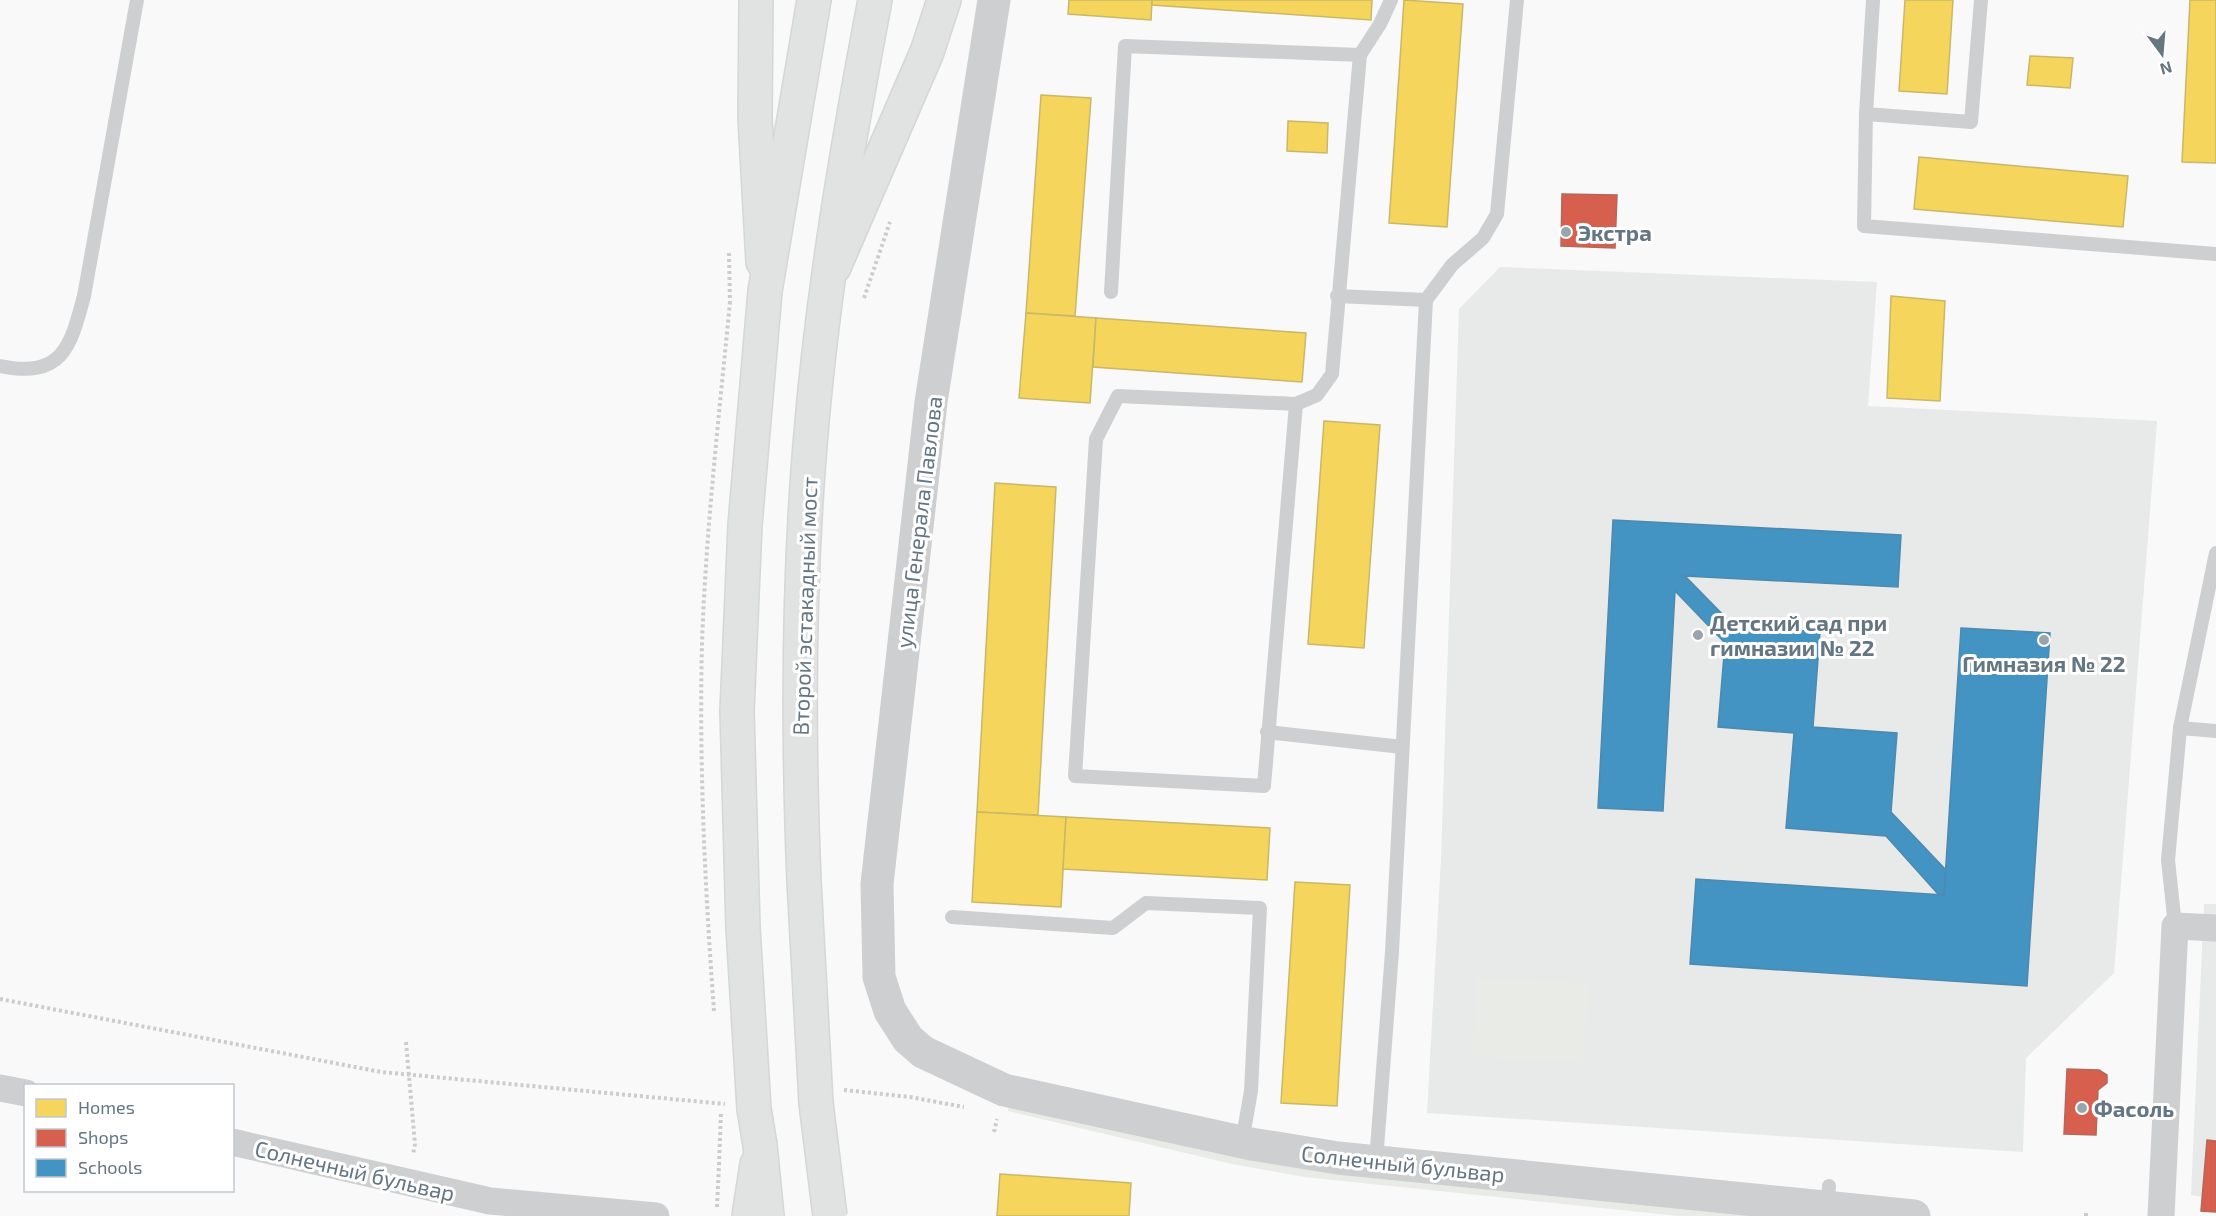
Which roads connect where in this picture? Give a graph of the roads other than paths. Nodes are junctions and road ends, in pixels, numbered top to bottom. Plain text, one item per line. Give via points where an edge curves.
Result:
1 (137, 0) edge
2 (756, 0) edge
3 (814, 0) edge
4 (875, 0) edge
5 (944, 0) edge
6 (994, 0) edge
7 (1391, 0) edge
8 (1517, 0) edge
9 (1874, 0) edge
10 (1981, 0) edge
11 (1360, 55) junction
12 (1866, 114) junction
13 (2216, 254) edge
14 (828, 283) junction
15 (765, 291) junction
16 (1111, 292) dead end
17 (1337, 296) junction
18 (1426, 300) junction
19 (0, 366) edge
20 (1296, 404) junction
21 (2216, 553) edge
22 (2180, 729) junction
23 (2216, 731) edge
24 (1267, 732) junction
25 (1402, 747) junction
26 (952, 917) dead end
27 (2175, 926) junction
28 (2216, 928) edge
29 (908, 1039) joint
30 (0, 1088) edge
31 (24, 1094) edge
32 (234, 1142) edge
33 (1242, 1142) junction
34 (760, 1145) junction
35 (1376, 1161) junction
36 (1827, 1203) edge
37 (656, 1216) edge
38 (748, 1216) edge
39 (766, 1216) edge
40 (830, 1216) edge
41 (1914, 1216) edge
42 (2161, 1216) edge

1 - 19 lane via 84,296 73,336 55,362 36,370
2 - 15 main road via 754,118
3 - 15 main road
4 - 14 main road, Второй эстакадный мост via 851,124
5 - 14 main road via 927,52
6 - 29 street, улица Генерала Павлова via 931,402 877,884 879,976 890,1011
7 - 11 lane
8 - 18 lane via 1497,214 1483,238 1452,265
9 - 12 lane
10 - 12 lane via 1971,122
11 - 16 lane via 1125,46
11 - 17 lane
12 - 13 lane via 1864,226
14 - 40 main road, Второй эстакадный мост, bridge via 810,447 799,700 807,973 816,1103
15 - 34 main road, bridge via 745,525 737,711 743,928 754,1109
17 - 18 lane
17 - 20 lane via 1332,374 1317,395
18 - 25 lane
20 - 24 lane
20 - 24 lane via 1118,396 1096,439 1075,776 1263,786
21 - 22 lane
22 - 23 lane
22 - 27 lane via 2168,860
24 - 25 lane
25 - 35 lane
26 - 33 lane via 1113,928 1146,903 1260,908 1251,1092
27 - 28 street
27 - 42 street
29 - 33 street, Солнечный бульвар via 923,1052 1004,1090
30 - 31 street
32 - 37 street, Солнечный бульвар via 490,1201
33 - 35 street, Солнечный бульвар
34 - 38 main road
34 - 39 main road
35 - 36 street, Солнечный бульвар
36 - 41 street, Солнечный бульвар

